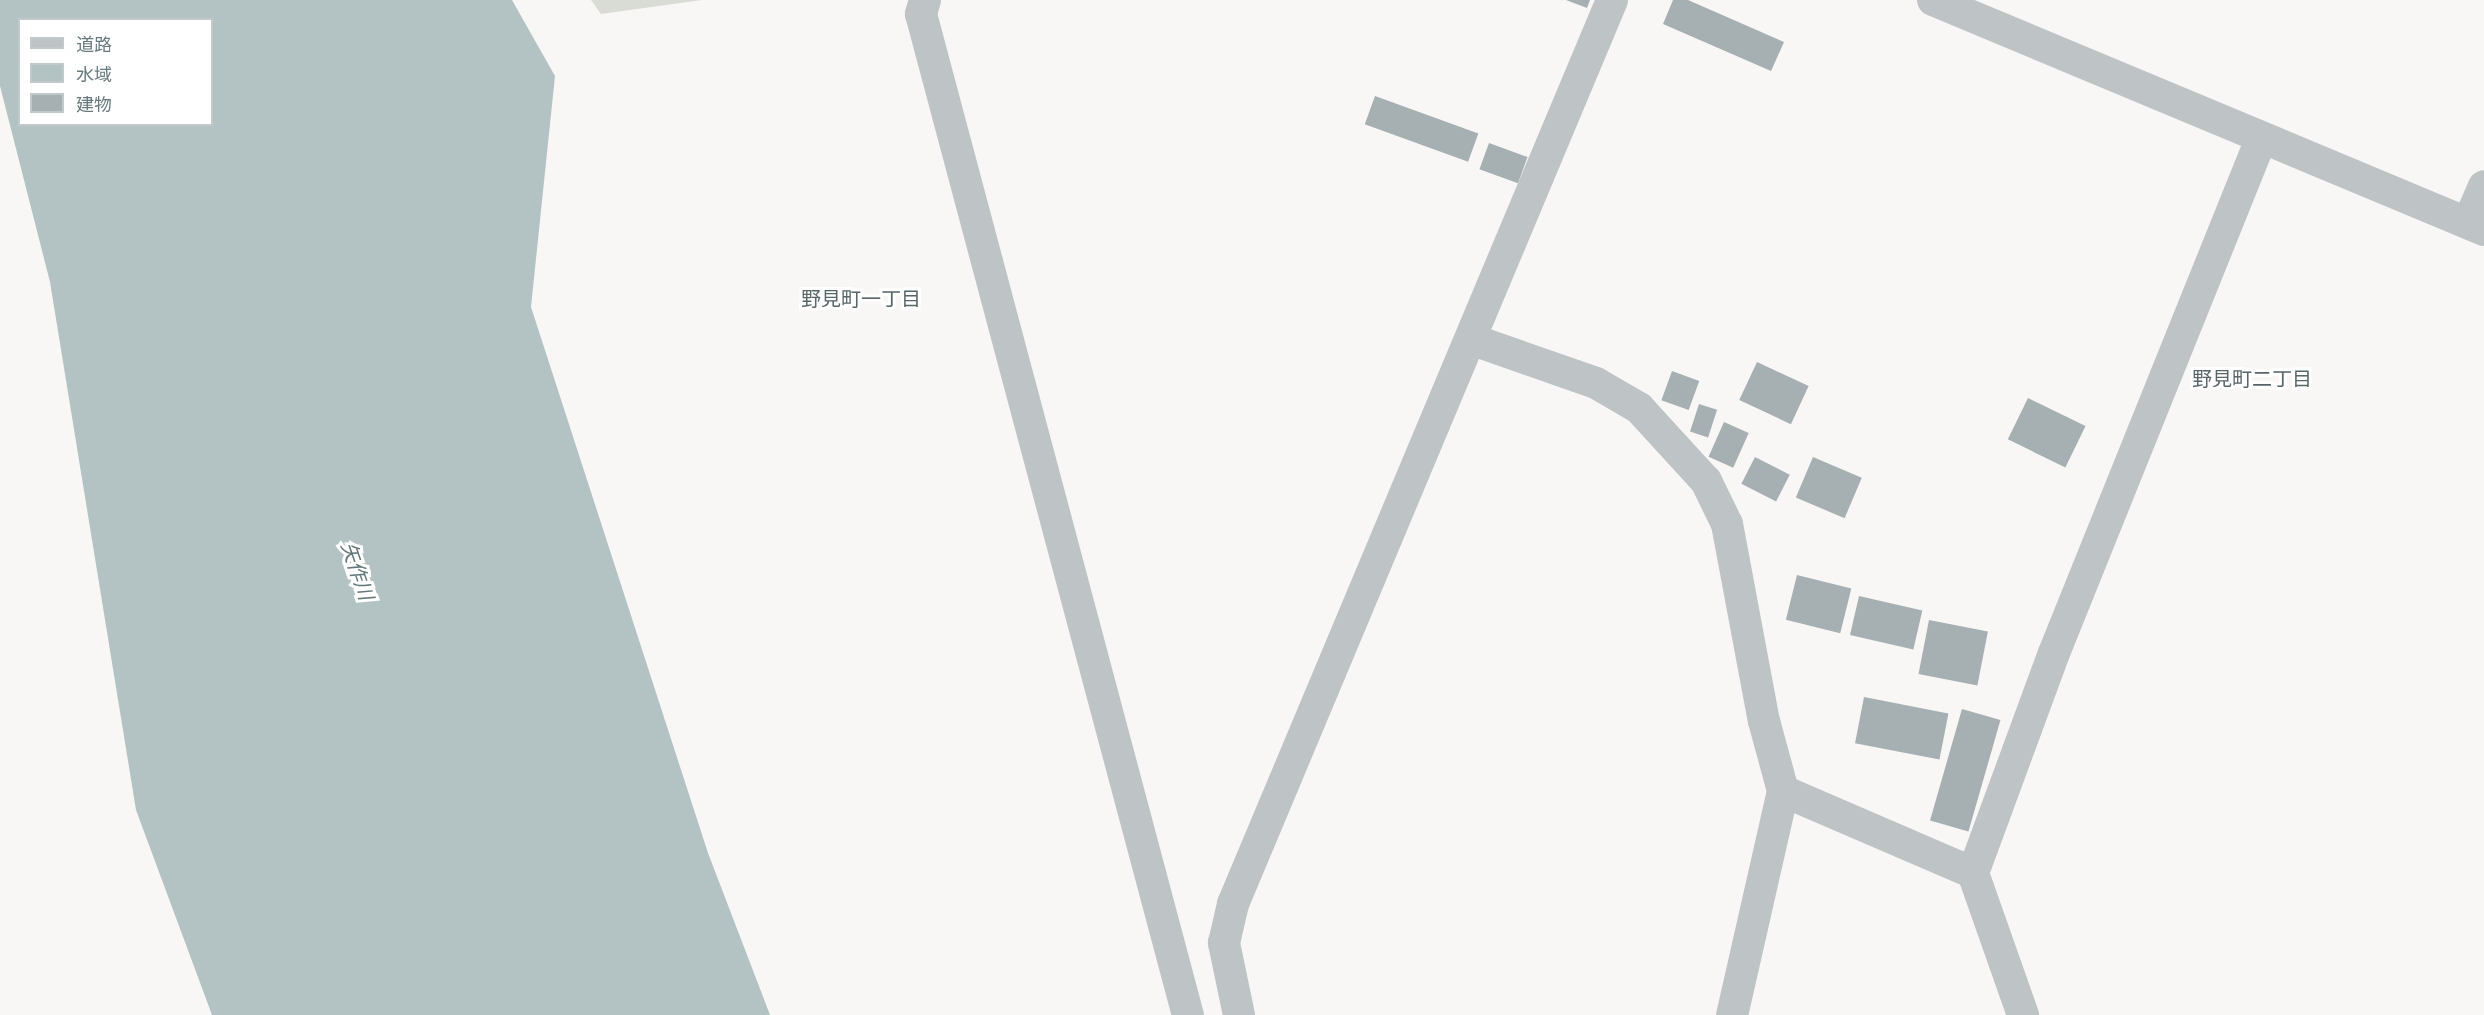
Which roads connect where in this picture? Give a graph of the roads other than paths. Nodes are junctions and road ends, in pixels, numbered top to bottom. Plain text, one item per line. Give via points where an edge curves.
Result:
1 (925, 0) edge
2 (1611, 0) edge
3 (1933, 0) edge
4 (2261, 139) junction
5 (2484, 186) edge
6 (2476, 226) edge
7 (1473, 340) junction
8 (1784, 791) junction
9 (1973, 873) junction
10 (1188, 1015) edge
11 (1239, 1015) edge
12 (1732, 1015) edge
13 (2023, 1015) edge

1 - 10 street via 921,14
2 - 7 street
3 - 4 street
4 - 6 street
4 - 9 street via 2054,653
5 - 6 street
7 - 8 street via 1596,383 1639,408 1706,481 1727,524 1764,721
7 - 11 street via 1233,904 1224,943
8 - 9 street
8 - 12 street
9 - 13 street

